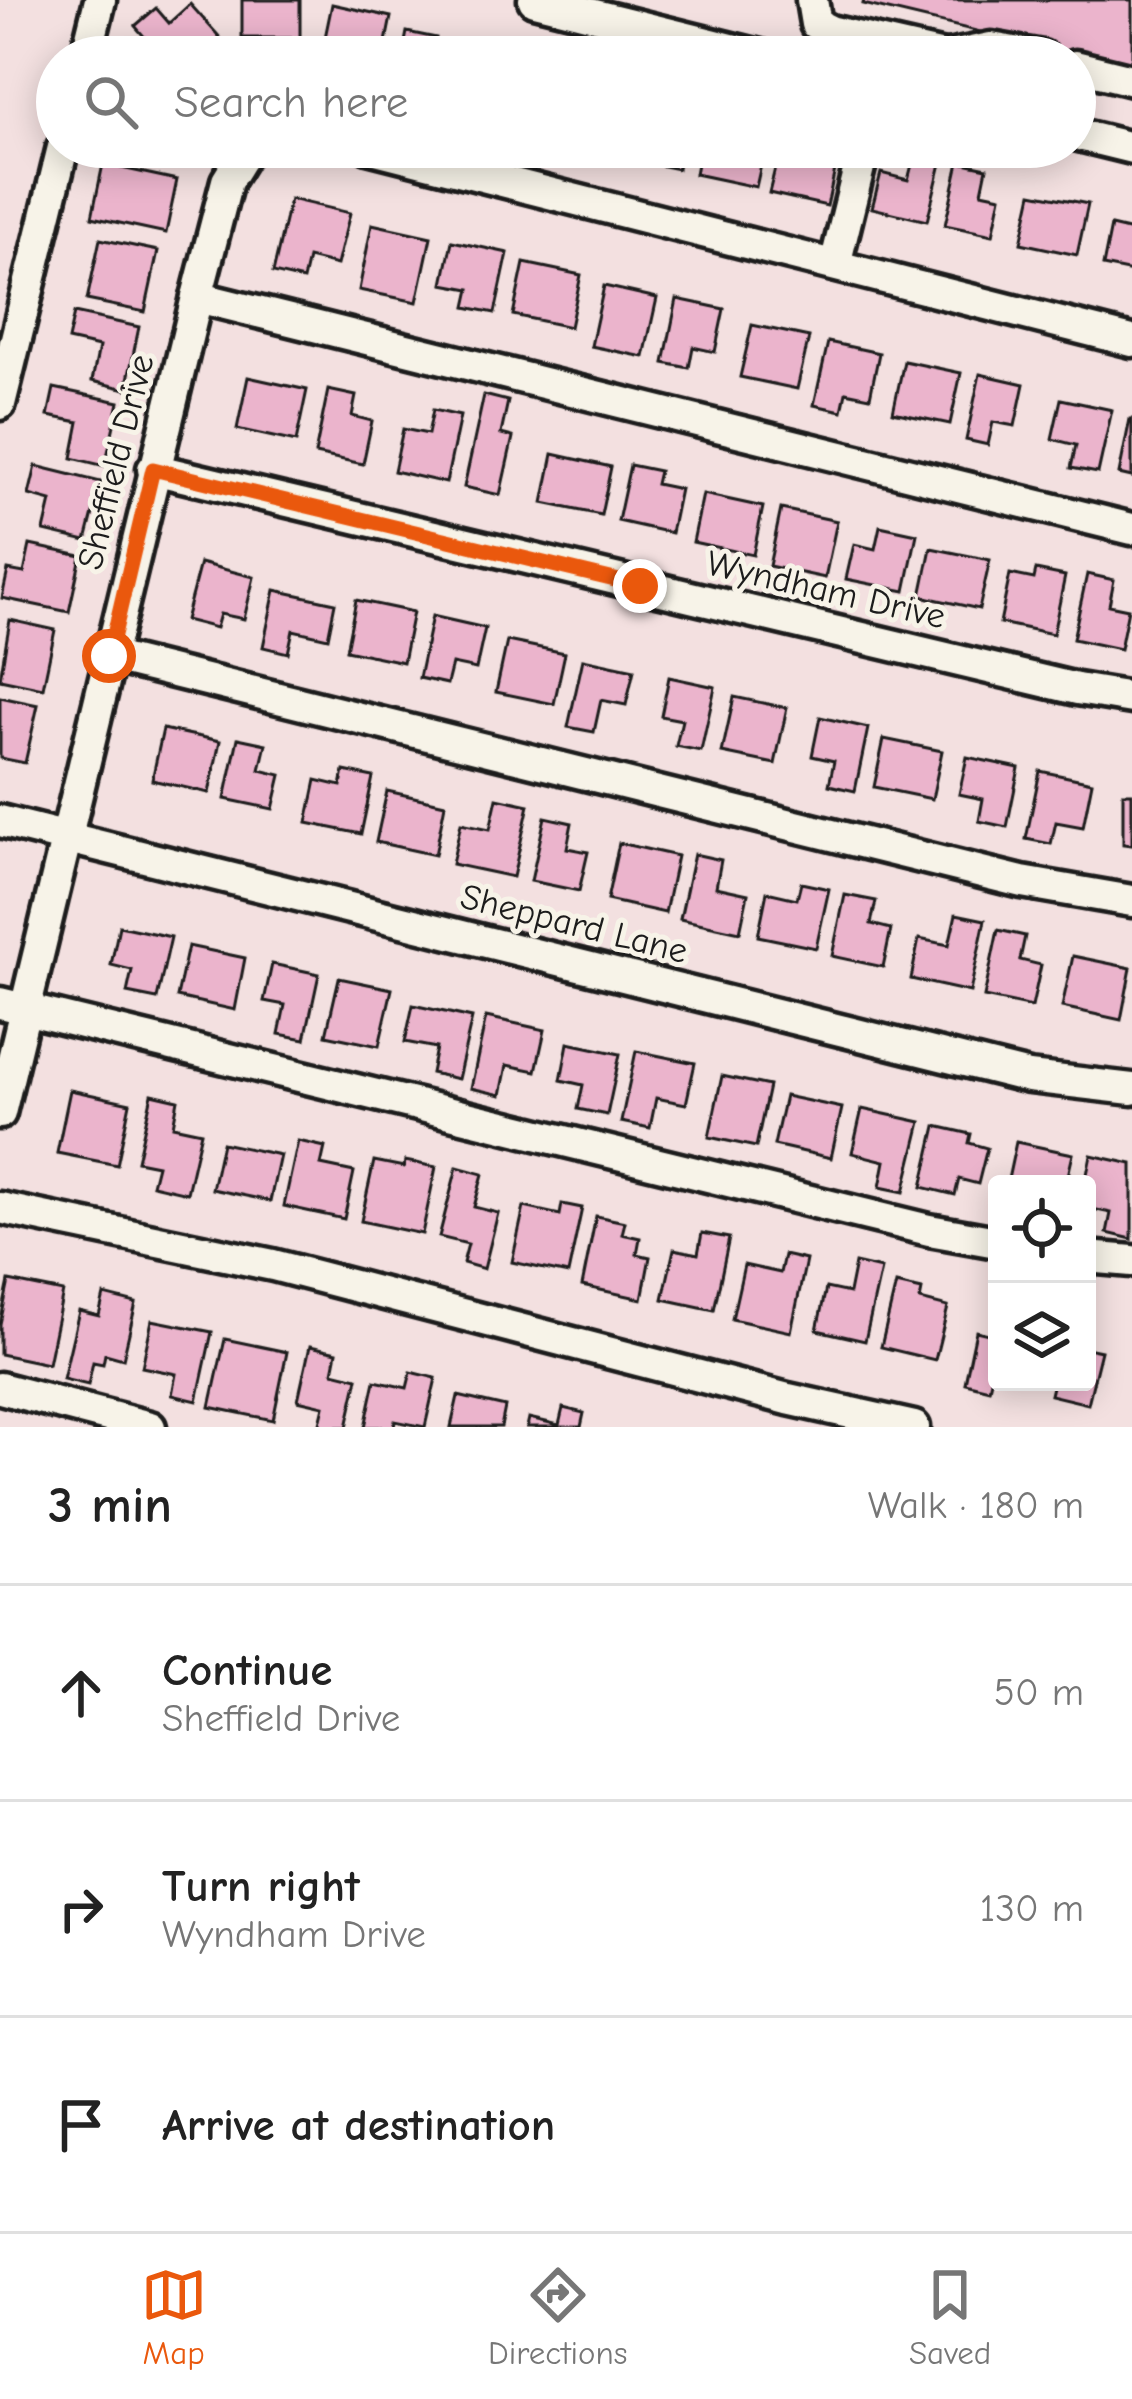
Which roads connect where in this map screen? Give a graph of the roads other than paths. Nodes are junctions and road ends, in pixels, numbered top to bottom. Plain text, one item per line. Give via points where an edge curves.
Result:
1 (100, 0) edge
2 (534, 0) edge
3 (812, 0) edge
4 (91, 36) edge
5 (679, 36) edge
6 (852, 36) edge
7 (1096, 71) edge
8 (1132, 80) edge
9 (1096, 139) edge
10 (1132, 148) edge
11 (59, 168) edge
12 (235, 168) edge
13 (451, 168) edge
14 (859, 168) edge
15 (835, 265) junction
16 (197, 297) junction
17 (1132, 341) edge
18 (0, 404) edge
19 (153, 469) junction
20 (1132, 529) edge
21 (109, 656) junction
22 (1132, 698) edge
23 (0, 821) edge
24 (65, 838) junction
25 (1132, 901) edge
26 (12, 1006) edge
27 (1132, 1089) edge
28 (0, 1113) edge
29 (0, 1208) edge
30 (988, 1240) edge
31 (1096, 1258) edge
32 (1132, 1262) edge
33 (0, 1388) edge
34 (784, 1413) edge
35 (149, 1427) edge
36 (914, 1427) edge

1 - 4 street
2 - 5 street
3 - 6 street via 815,24
7 - 8 street
9 - 10 street
11 - 18 street
12 - 16 street, Sheffield Drive
13 - 15 street
14 - 15 street
15 - 17 street
16 - 19 street, Sheffield Drive
16 - 20 street
19 - 21 street, Sheffield Drive
19 - 22 street, Wyndham Drive
21 - 24 street, Sheffield Drive
21 - 25 street via 1022,882
23 - 24 street, Sheppard Lane
24 - 26 street, Sheffield Drive
24 - 27 street, Sheppard Lane via 1029,1077
26 - 28 street, Sheffield Drive
26 - 30 street
29 - 34 street via 273,1264
31 - 32 street
33 - 35 street
34 - 36 street

